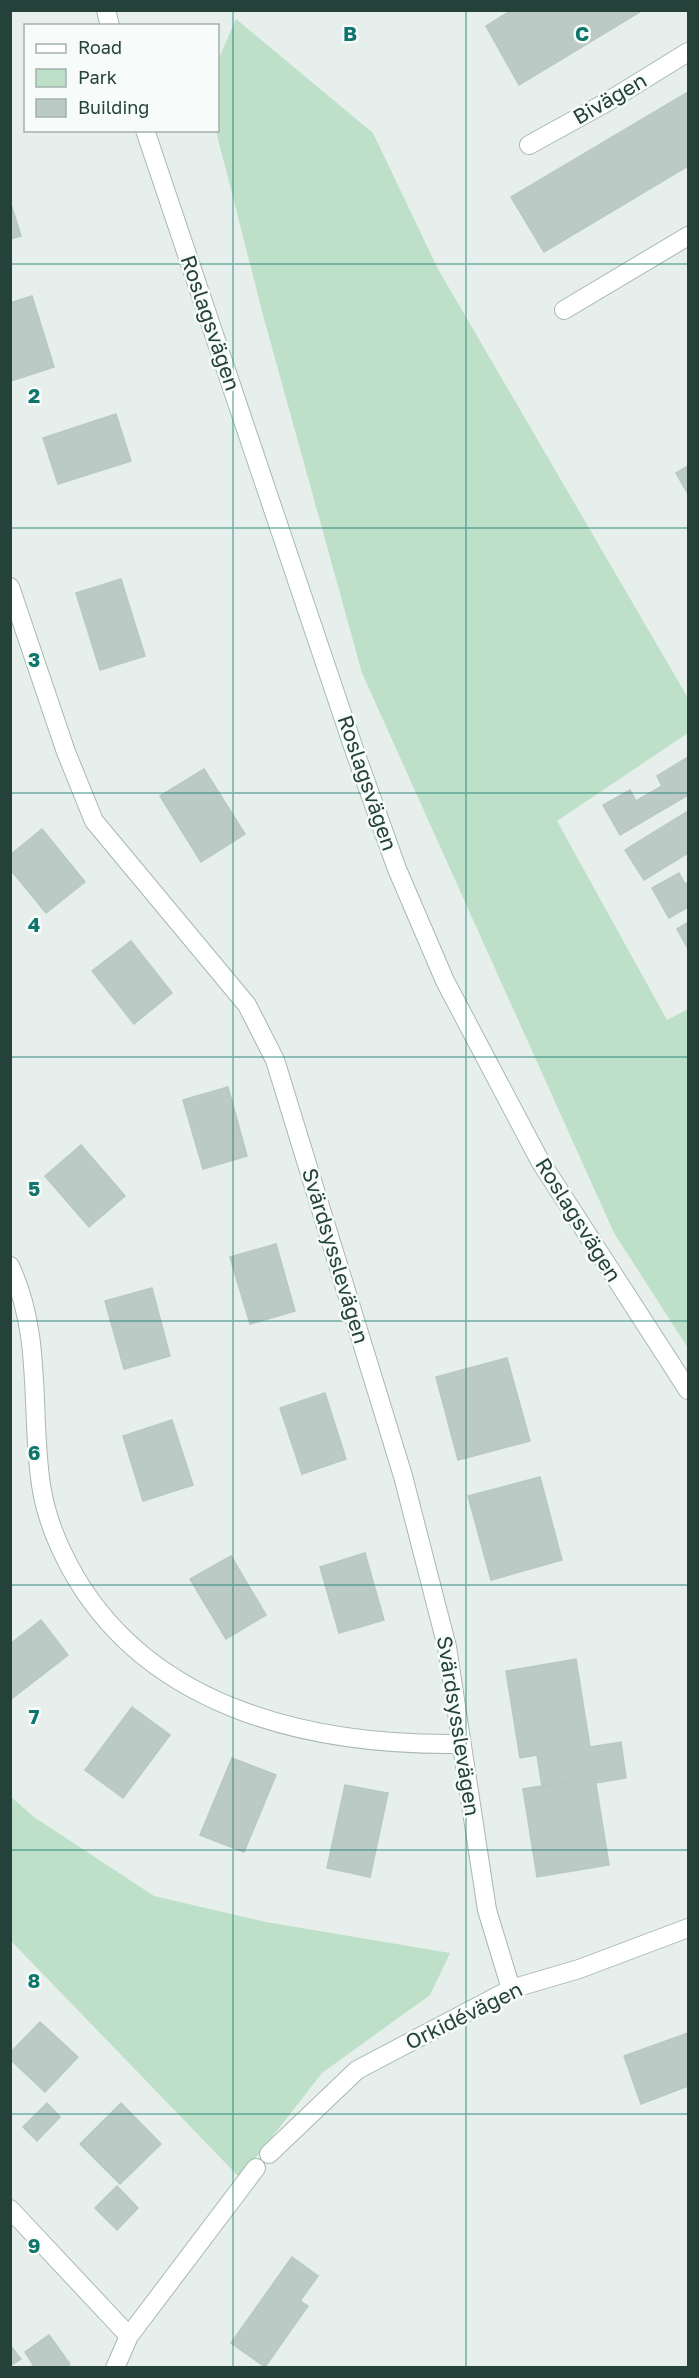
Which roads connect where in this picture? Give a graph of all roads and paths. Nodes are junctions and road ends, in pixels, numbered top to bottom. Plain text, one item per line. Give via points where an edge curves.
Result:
1 (688, 52) edge
2 (146, 132) edge
3 (530, 145) dead end
4 (688, 236) edge
5 (564, 310) dead end
6 (10, 587) edge
7 (10, 1266) edge
8 (688, 1390) edge
9 (461, 1744) junction
10 (688, 1928) edge
11 (511, 1989) junction
12 (269, 2154) dead end
13 (256, 2168) dead end
14 (10, 2209) edge
15 (129, 2336) junction
16 (115, 2367) edge

1 - 3 street, Bivägen
2 - 8 street, Roslagsvägen via 355,752 397,869 444,981 540,1161
4 - 5 street
6 - 9 street, Svärdsysslevägen via 66,752 94,820 247,1005 275,1060 403,1476 447,1647
7 - 9 street via 22,1291 30,1326 41,1485 49,1518 60,1551 107,1623 169,1675 208,1698 250,1715 346,1738 406,1745
9 - 11 street, Svärdsysslevägen via 487,1910
10 - 11 street, Orkidévägen via 579,1969
11 - 12 street, Orkidévägen via 357,2070
13 - 15 street
14 - 15 street
15 - 16 street

